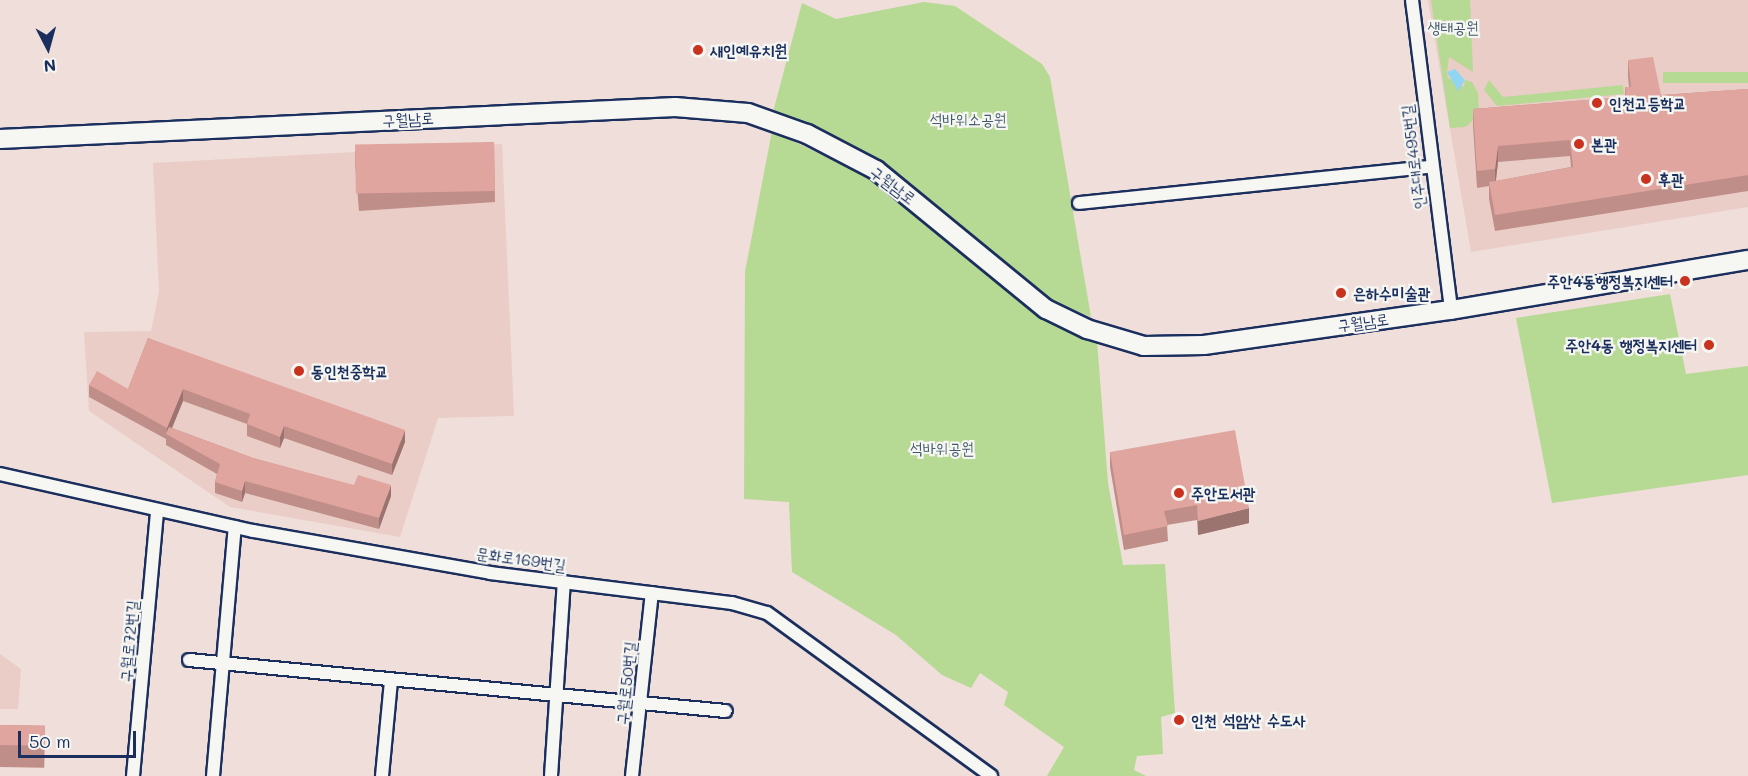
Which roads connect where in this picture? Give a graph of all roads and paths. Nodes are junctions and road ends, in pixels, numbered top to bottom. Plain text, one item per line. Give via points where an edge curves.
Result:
1 (1412, 0) edge
2 (0, 139) edge
3 (1430, 167) junction
4 (1079, 202) dead end
5 (1748, 260) edge
6 (1451, 309) junction
7 (0, 474) edge
8 (157, 510) junction
9 (235, 527) junction
10 (564, 582) junction
11 (652, 593) junction
12 (189, 660) dead end
13 (222, 663) junction
14 (392, 681) junction
15 (559, 696) junction
16 (640, 703) junction
17 (726, 711) dead end
18 (133, 776) edge
19 (213, 776) edge
20 (382, 776) edge
21 (551, 776) edge
22 (632, 776) edge
23 (991, 776) edge

1 - 3 street, 인주대로495번길
2 - 6 street, 구월남로 via 675,107 748,113 807,134 876,170 1046,309 1087,329 1144,346 1204,345
3 - 4 street
3 - 6 street, 인주대로495번길
5 - 6 street, 구월남로
7 - 8 street, 문화로169번길
8 - 9 street, 문화로169번길
8 - 18 street, 구월로72번길
9 - 10 street, 문화로169번길
9 - 13 street
10 - 11 street, 문화로169번길
10 - 15 street
11 - 16 street, 구월로50번길
11 - 23 street, 문화로169번길 via 732,603 785,623
12 - 13 street
13 - 14 street
13 - 19 street
14 - 15 street
14 - 20 street
15 - 16 street
15 - 21 street
16 - 17 street
16 - 22 street, 구월로50번길

